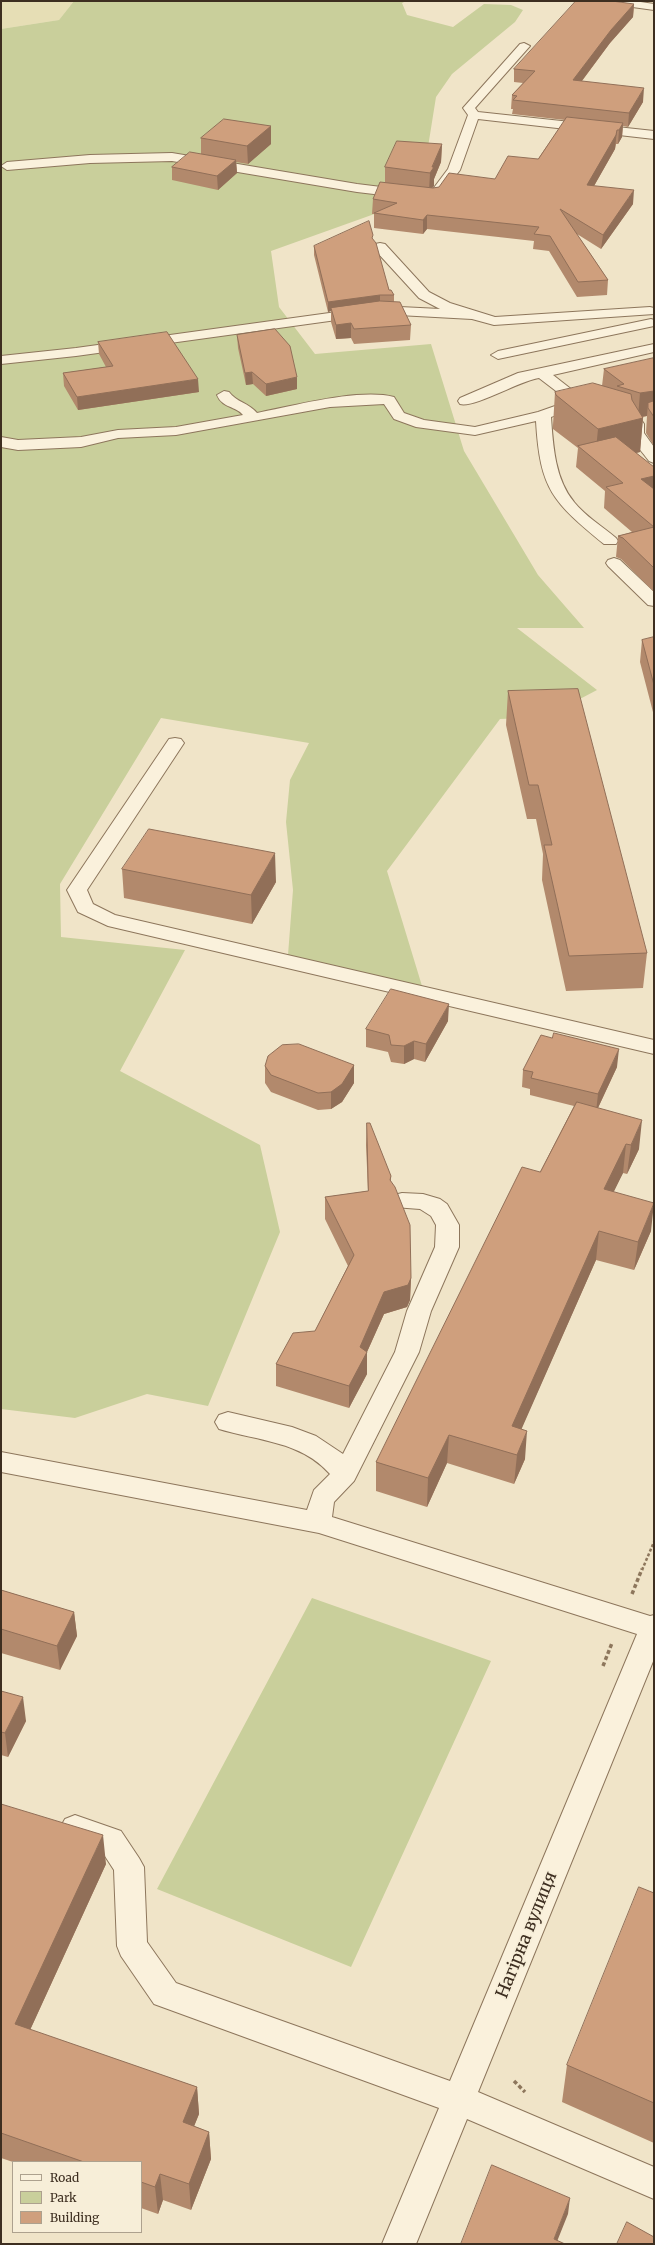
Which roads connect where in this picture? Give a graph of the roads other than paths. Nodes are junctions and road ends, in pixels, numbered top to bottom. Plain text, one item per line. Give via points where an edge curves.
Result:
1 (612, 1) edge
2 (654, 8) edge
3 (524, 46) dead end
4 (474, 115) junction
5 (654, 135) edge
6 (7, 166) dead end
7 (380, 247) dead end
8 (470, 315) junction
9 (652, 315) edge
10 (654, 348) edge
11 (498, 355) dead end
12 (1, 360) edge
13 (542, 373) junction
14 (224, 395) dead end
15 (465, 401) dead end
16 (543, 415) junction
17 (253, 418) junction
18 (622, 419) edge
19 (1, 442) edge
20 (654, 458) edge
21 (610, 541) dead end
22 (614, 563) dead end
23 (654, 601) edge
24 (175, 743) dead end
25 (654, 1047) edge
26 (402, 1201) edge
27 (228, 1422) dead end
28 (1, 1462) edge
29 (345, 1474) junction
30 (319, 1523) junction
31 (654, 1627) edge
32 (52, 1821) edge
33 (459, 2100) junction
34 (654, 2183) edge
35 (399, 2244) edge

1 - 2 street
3 - 4 street via 469,108
4 - 5 street
4 - 6 street via 454,170 433,196 357,188 172,157 90,159
7 - 8 street via 419,295
8 - 9 street via 494,321
8 - 12 street via 380,310
9 - 11 street
10 - 13 street
13 - 15 street via 523,376
13 - 16 street via 597,412 572,408 555,410
14 - 17 street via 226,400 246,409
16 - 17 street via 475,431 421,424 399,416 389,400 375,399 330,403
16 - 21 street via 551,476 568,505
17 - 19 street via 176,431 118,434 81,442 18,445
18 - 20 street via 643,422 637,433
22 - 23 street
24 - 25 street via 77,890 85,908 108,920
26 - 29 street via 415,1199 434,1206 443,1216 448,1228 446,1247 410,1335 407,1352
27 - 29 street via 307,1442 332,1457
28 - 30 street
29 - 30 street via 324,1497 320,1505
30 - 31 street
31 - 33 street, Нагірна вулиця
32 - 33 street via 111,1840 129,1867 132,1946 165,1994
33 - 34 street
33 - 35 street, Нагірна вулиця

